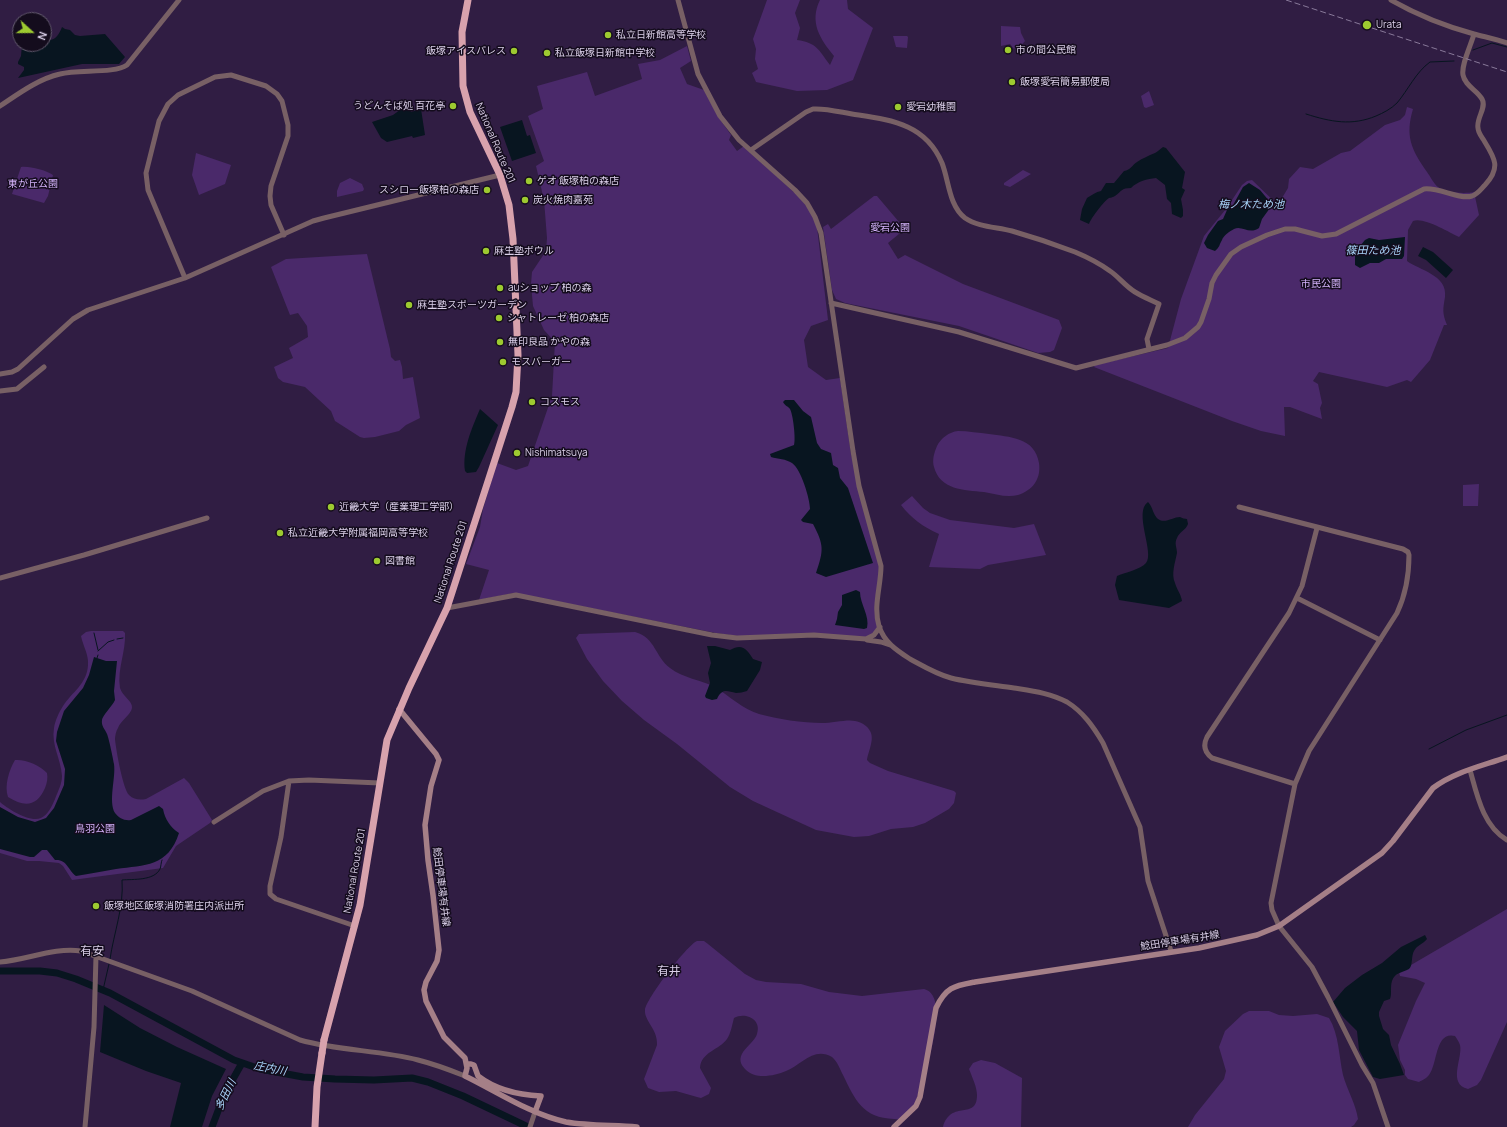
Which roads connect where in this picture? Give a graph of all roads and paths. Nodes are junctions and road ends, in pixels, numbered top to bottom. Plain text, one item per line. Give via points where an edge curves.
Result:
1 (179, 0) edge
2 (468, 0) edge
3 (678, 0) edge
4 (1391, 0) edge
5 (1474, 34) junction
6 (1507, 43) edge
7 (0, 106) edge
8 (751, 150) junction
9 (500, 176) junction
10 (284, 235) junction
11 (185, 278) junction
12 (831, 304) junction
13 (1149, 349) junction
14 (44, 367) dead end
15 (0, 374) edge
16 (0, 391) edge
17 (1239, 507) dead end
18 (207, 518) dead end
19 (1317, 528) junction
20 (0, 578) edge
21 (1297, 598) junction
22 (447, 608) junction
23 (880, 627) junction
24 (866, 639) junction
25 (1380, 640) junction
26 (890, 645) junction
27 (399, 709) junction
28 (1507, 756) edge
29 (1470, 770) junction
30 (289, 781) junction
31 (380, 783) junction
32 (1295, 784) junction
33 (214, 822) dead end
34 (1507, 840) edge
35 (354, 926) junction
36 (1280, 926) junction
37 (1171, 951) junction
38 (96, 956) junction
39 (0, 962) edge
40 (467, 1064) junction
41 (465, 1076) junction
42 (535, 1112) junction
43 (85, 1127) edge
44 (315, 1127) edge
45 (530, 1127) edge
46 (637, 1127) edge
47 (894, 1127) edge
48 (1388, 1127) edge

1 - 7 street via 123,68 60,74 38,82
2 - 9 highway, National Route 201 via 462,32 463,86 470,112
3 - 8 street via 698,74 729,129
4 - 5 street via 1425,17
5 - 6 street
5 - 13 street via 1463,76 1483,100 1478,128 1492,153 1496,168 1491,179 1476,194 1470,197 1424,189 1331,236 1285,229 1255,240 1236,250 1226,259 1216,275 1204,316 1198,327 1176,342
8 - 12 street via 795,190 815,217 821,233
8 - 13 street via 813,109 907,126 926,138 935,150 954,203 965,217 978,224 1010,230 1075,252 1111,271 1134,292 1159,304 1148,336
9 - 10 street via 324,218
9 - 22 highway, National Route 201 via 509,205 513,239 518,355 516,392
10 - 11 street
10 - 11 street via 271,205 270,196 288,136 282,101 278,94 266,86 231,76 215,77 178,95 168,104 159,121 146,173 148,190
11 - 15 street via 88,310 73,319 18,369
12 - 13 street via 959,332 1076,368
12 - 23 street via 859,486 881,566 876,608
14 - 16 street via 17,389
17 - 19 street
18 - 20 street
19 - 21 street
19 - 25 street via 1408,552 1409,570 1405,594 1397,613
21 - 25 street
21 - 32 street via 1207,737 1204,746 1212,758
22 - 24 street via 516,595 712,635 737,638 814,635
22 - 27 highway, National Route 201
23 - 24 street via 874,635
23 - 26 street
24 - 26 street
25 - 32 street via 1309,751
26 - 37 street via 906,657 951,678 1049,694 1067,702 1084,716 1103,743 1140,827 1148,881
27 - 31 highway, National Route 201 via 387,740
27 - 40 main road, 鯰田停車場有井線 via 436,754 438,760 425,826 439,950 437,961 424,986 424,995 444,1037 461,1052
28 - 29 main road, 鯰田停車場有井線
29 - 34 street via 1491,827
29 - 36 main road, 鯰田停車場有井線 via 1442,781 1433,788 1382,854
30 - 31 street
30 - 33 street via 263,791
30 - 35 street via 270,894 276,899
31 - 35 highway, National Route 201 via 365,880
32 - 36 street via 1272,897 1272,910
35 - 44 highway, National Route 201, bridge via 324,1040 319,1067
36 - 37 main road, 鯰田停車場有井線 via 1238,940
36 - 48 street via 1312,967 1373,1083
37 - 47 main road, 鯰田停車場有井線 via 956,985 948,990 936,1008 918,1102
38 - 39 street via 70,949
38 - 41 street via 192,992 300,1040 418,1059
38 - 43 street via 94,1027
40 - 41 main road
40 - 42 main road, 鯰田停車場有井線 via 474,1065 478,1076 502,1088 518,1094 541,1096
41 - 42 main road
42 - 45 street
42 - 46 main road via 566,1122

